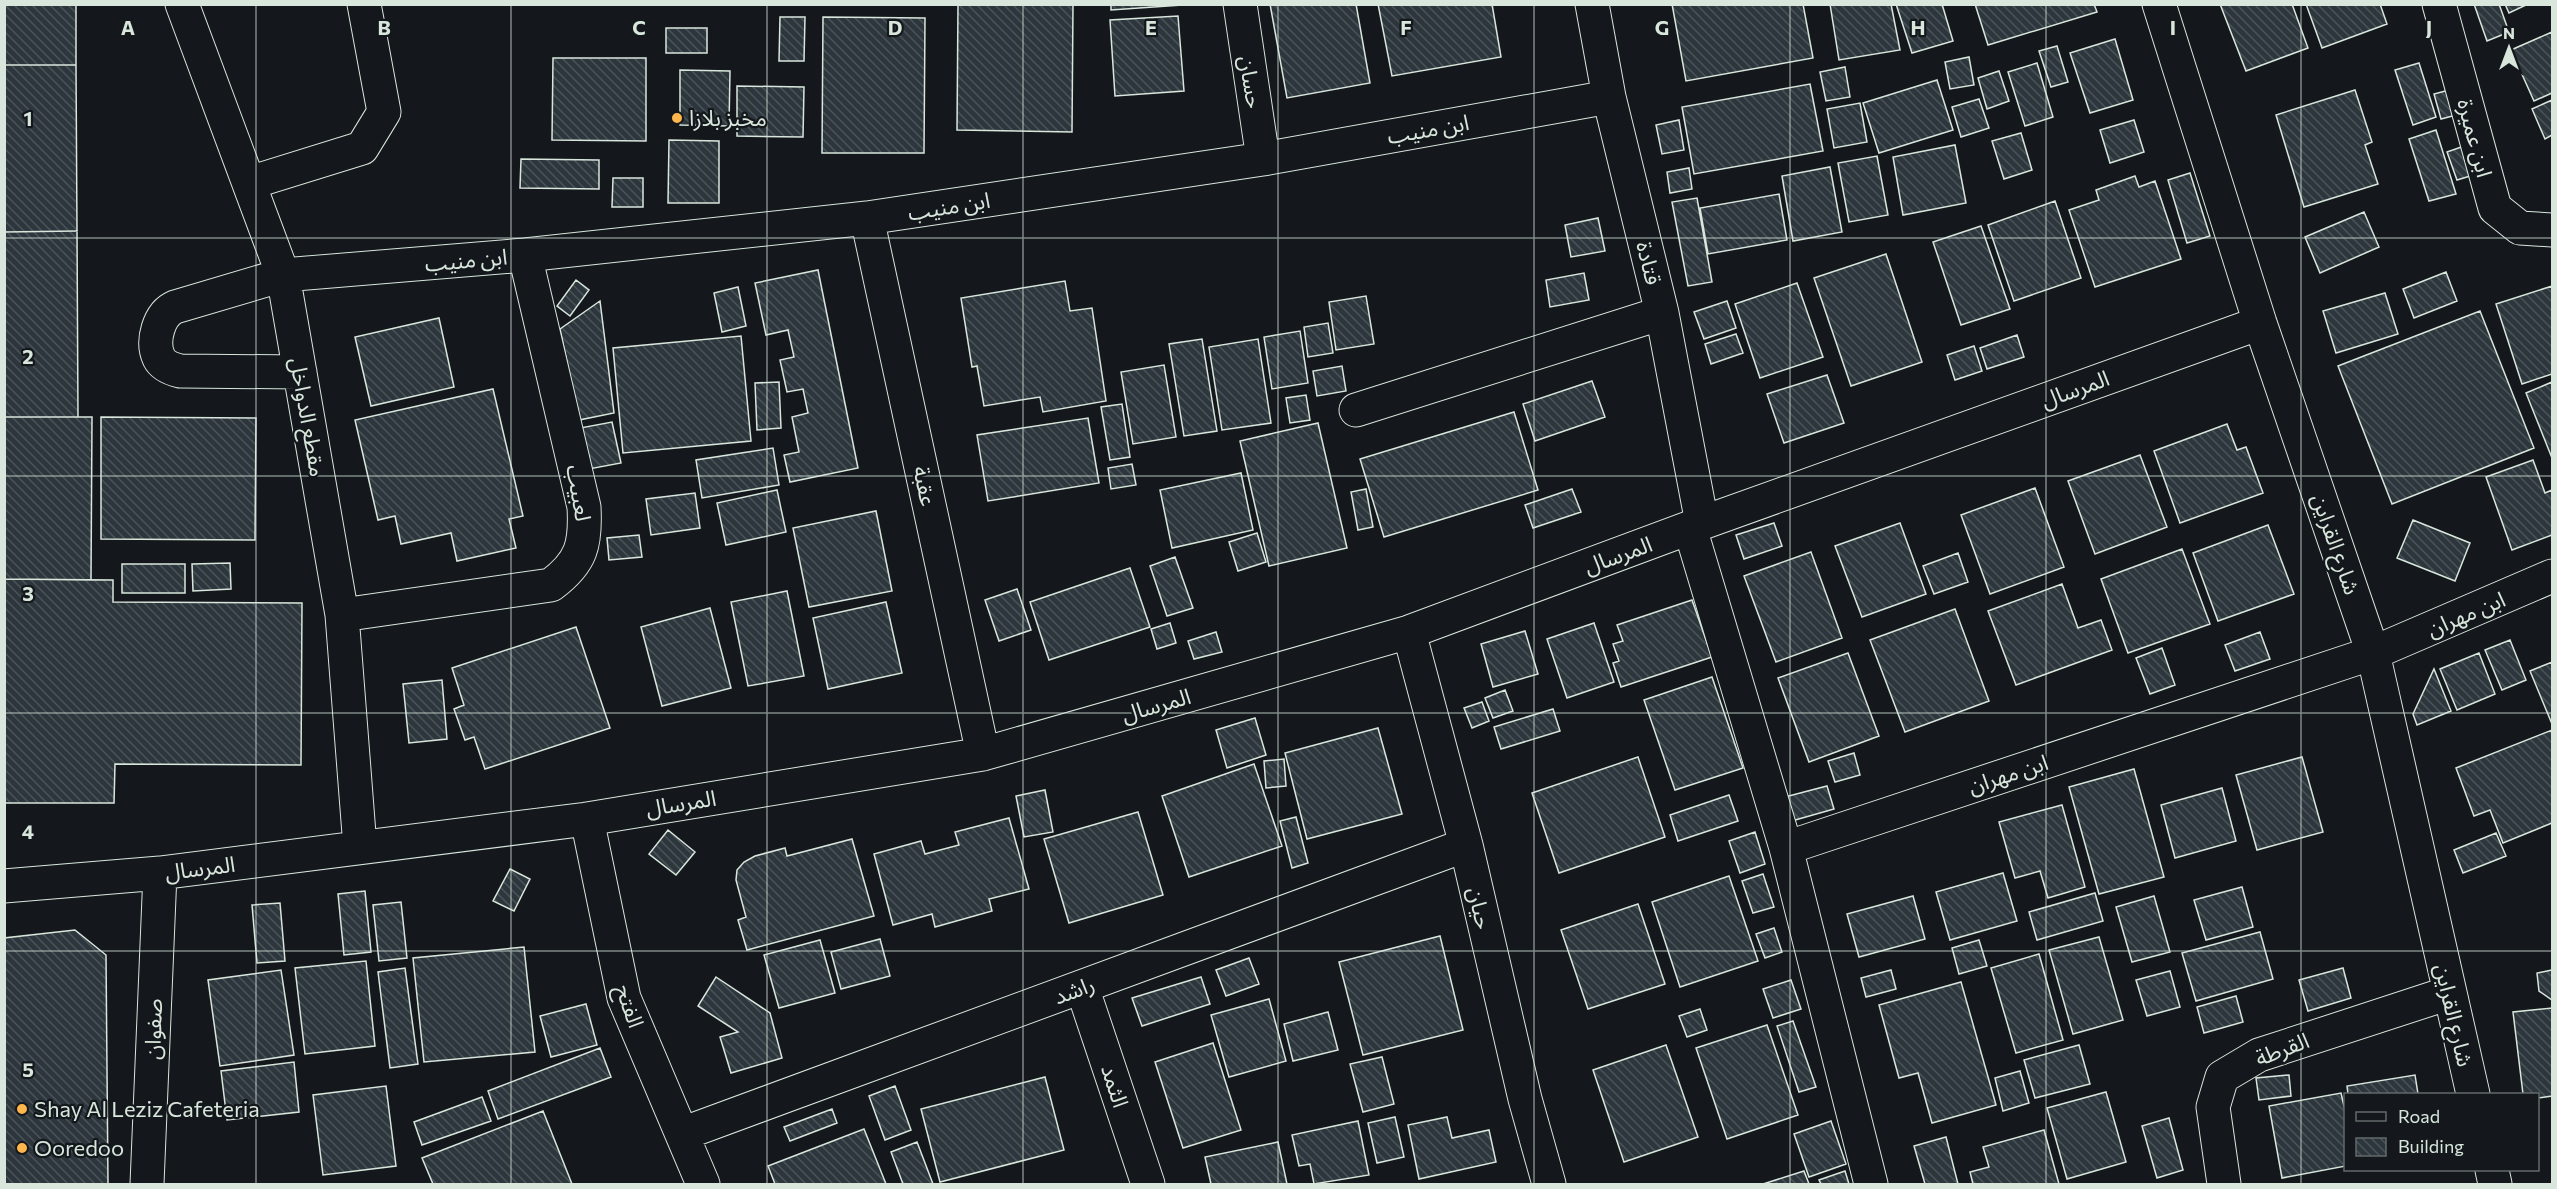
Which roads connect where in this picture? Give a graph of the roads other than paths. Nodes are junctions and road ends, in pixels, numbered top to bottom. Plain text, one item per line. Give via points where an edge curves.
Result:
1 (182, 4) edge
2 (364, 4) edge
3 (1240, 4) edge
4 (1592, 4) edge
5 (2159, 4) edge
6 (2439, 4) edge
7 (1609, 97) junction
8 (1263, 159) junction
9 (249, 183) junction
10 (867, 218) junction
11 (2553, 231) edge
12 (525, 255) junction
13 (283, 274) junction
14 (1662, 313) junction
15 (2260, 323) junction
16 (300, 372) junction
17 (1356, 410) dead end
18 (1696, 526) junction
19 (2553, 576) edge
20 (342, 615) junction
21 (1409, 632) junction
22 (2373, 653) junction
23 (983, 754) junction
24 (587, 819) junction
25 (1466, 845) junction
26 (360, 847) junction
27 (1786, 848) junction
28 (160, 873) junction
29 (4, 886) edge
30 (1082, 987) junction
31 (2449, 993) junction
32 (2474, 1093) edge
33 (682, 1134) junction
34 (147, 1185) edge
35 (703, 1185) edge
36 (1148, 1185) edge
37 (1550, 1185) edge
38 (1871, 1185) edge
39 (2224, 1185) edge

1 - 9 street, مقطع الدواخل
2 - 9 street via 384,112 362,148
3 - 8 street, حسان
4 - 7 street, قتادة
5 - 15 street, شارع القراين
6 - 11 street, ابن عميرة via 2495,208 2520,228
7 - 8 street, ابن منيب
7 - 14 street, قتادة
8 - 10 street, ابن منيب
9 - 13 street, مقطع الدواخل
10 - 12 street, ابن منيب
10 - 23 street, عقبة
12 - 13 street, ابن منيب
12 - 20 street, لعبيب via 584,507 586,532 581,552 568,572 551,585
13 - 16 street, مقطع الدواخل
13 - 16 street, ابن منيب via 167,310 158,327 159,358 168,368 180,371
14 - 17 street
14 - 18 street, قتادة
15 - 18 street, المرسال
15 - 22 street, شارع القراين
16 - 20 street, مقطع الدواخل
18 - 21 street, المرسال
18 - 27 street, قتادة
19 - 22 street, ابن مهران
20 - 26 street, مقطع الدواخل
21 - 23 street, المرسال
21 - 25 street, حيان
22 - 27 street, ابن مهران
22 - 31 street, شارع القراين
23 - 24 street, المرسال
24 - 26 street, المرسال
24 - 33 street, الفتح via 624,998
25 - 30 street, راشد
25 - 37 street, حيان via 1525,1099
26 - 28 street, المرسال
27 - 38 street
28 - 29 street, المرسال
28 - 34 street, صفوان
30 - 33 street, راشد
30 - 36 street, الثمد
31 - 32 street, شارع القراين
31 - 39 street, القرطة via 2259,1055 2222,1077 2213,1107
33 - 35 street, الفتح

